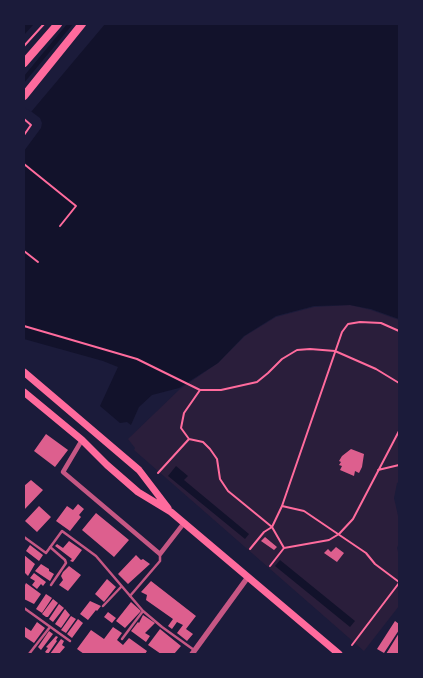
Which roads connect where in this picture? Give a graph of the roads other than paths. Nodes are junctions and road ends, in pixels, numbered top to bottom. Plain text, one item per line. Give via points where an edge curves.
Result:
1 (58, 24) edge
2 (82, 24) edge
3 (24, 63) edge
4 (24, 96) edge
5 (24, 372) edge
6 (24, 392) edge
7 (82, 440) junction
8 (171, 512) junction
9 (184, 523) junction
10 (24, 536) edge
11 (50, 547) junction
12 (160, 554) junction
13 (248, 577) junction
14 (51, 585) dead end
15 (121, 586) junction
16 (130, 596) junction
17 (103, 606) dead end
18 (24, 608) edge
19 (143, 611) junction
20 (50, 627) junction
21 (122, 639) dead end
22 (70, 641) dead end
23 (193, 653) edge
24 (29, 654) edge
25 (339, 654) edge

1 - 3 main road
2 - 4 main road
5 - 8 main road via 140,470
6 - 7 main road
7 - 8 main road via 138,492
7 - 12 street via 63,472
8 - 9 main road
9 - 12 street
9 - 13 main road
10 - 11 lane via 46,553
11 - 14 lane via 66,560
11 - 15 lane via 62,531 96,556
12 - 16 lane via 160,561
13 - 23 street
13 - 25 main road
15 - 16 lane
15 - 17 lane
16 - 19 lane
18 - 20 lane
19 - 21 lane
19 - 23 lane
20 - 22 lane
20 - 24 lane

